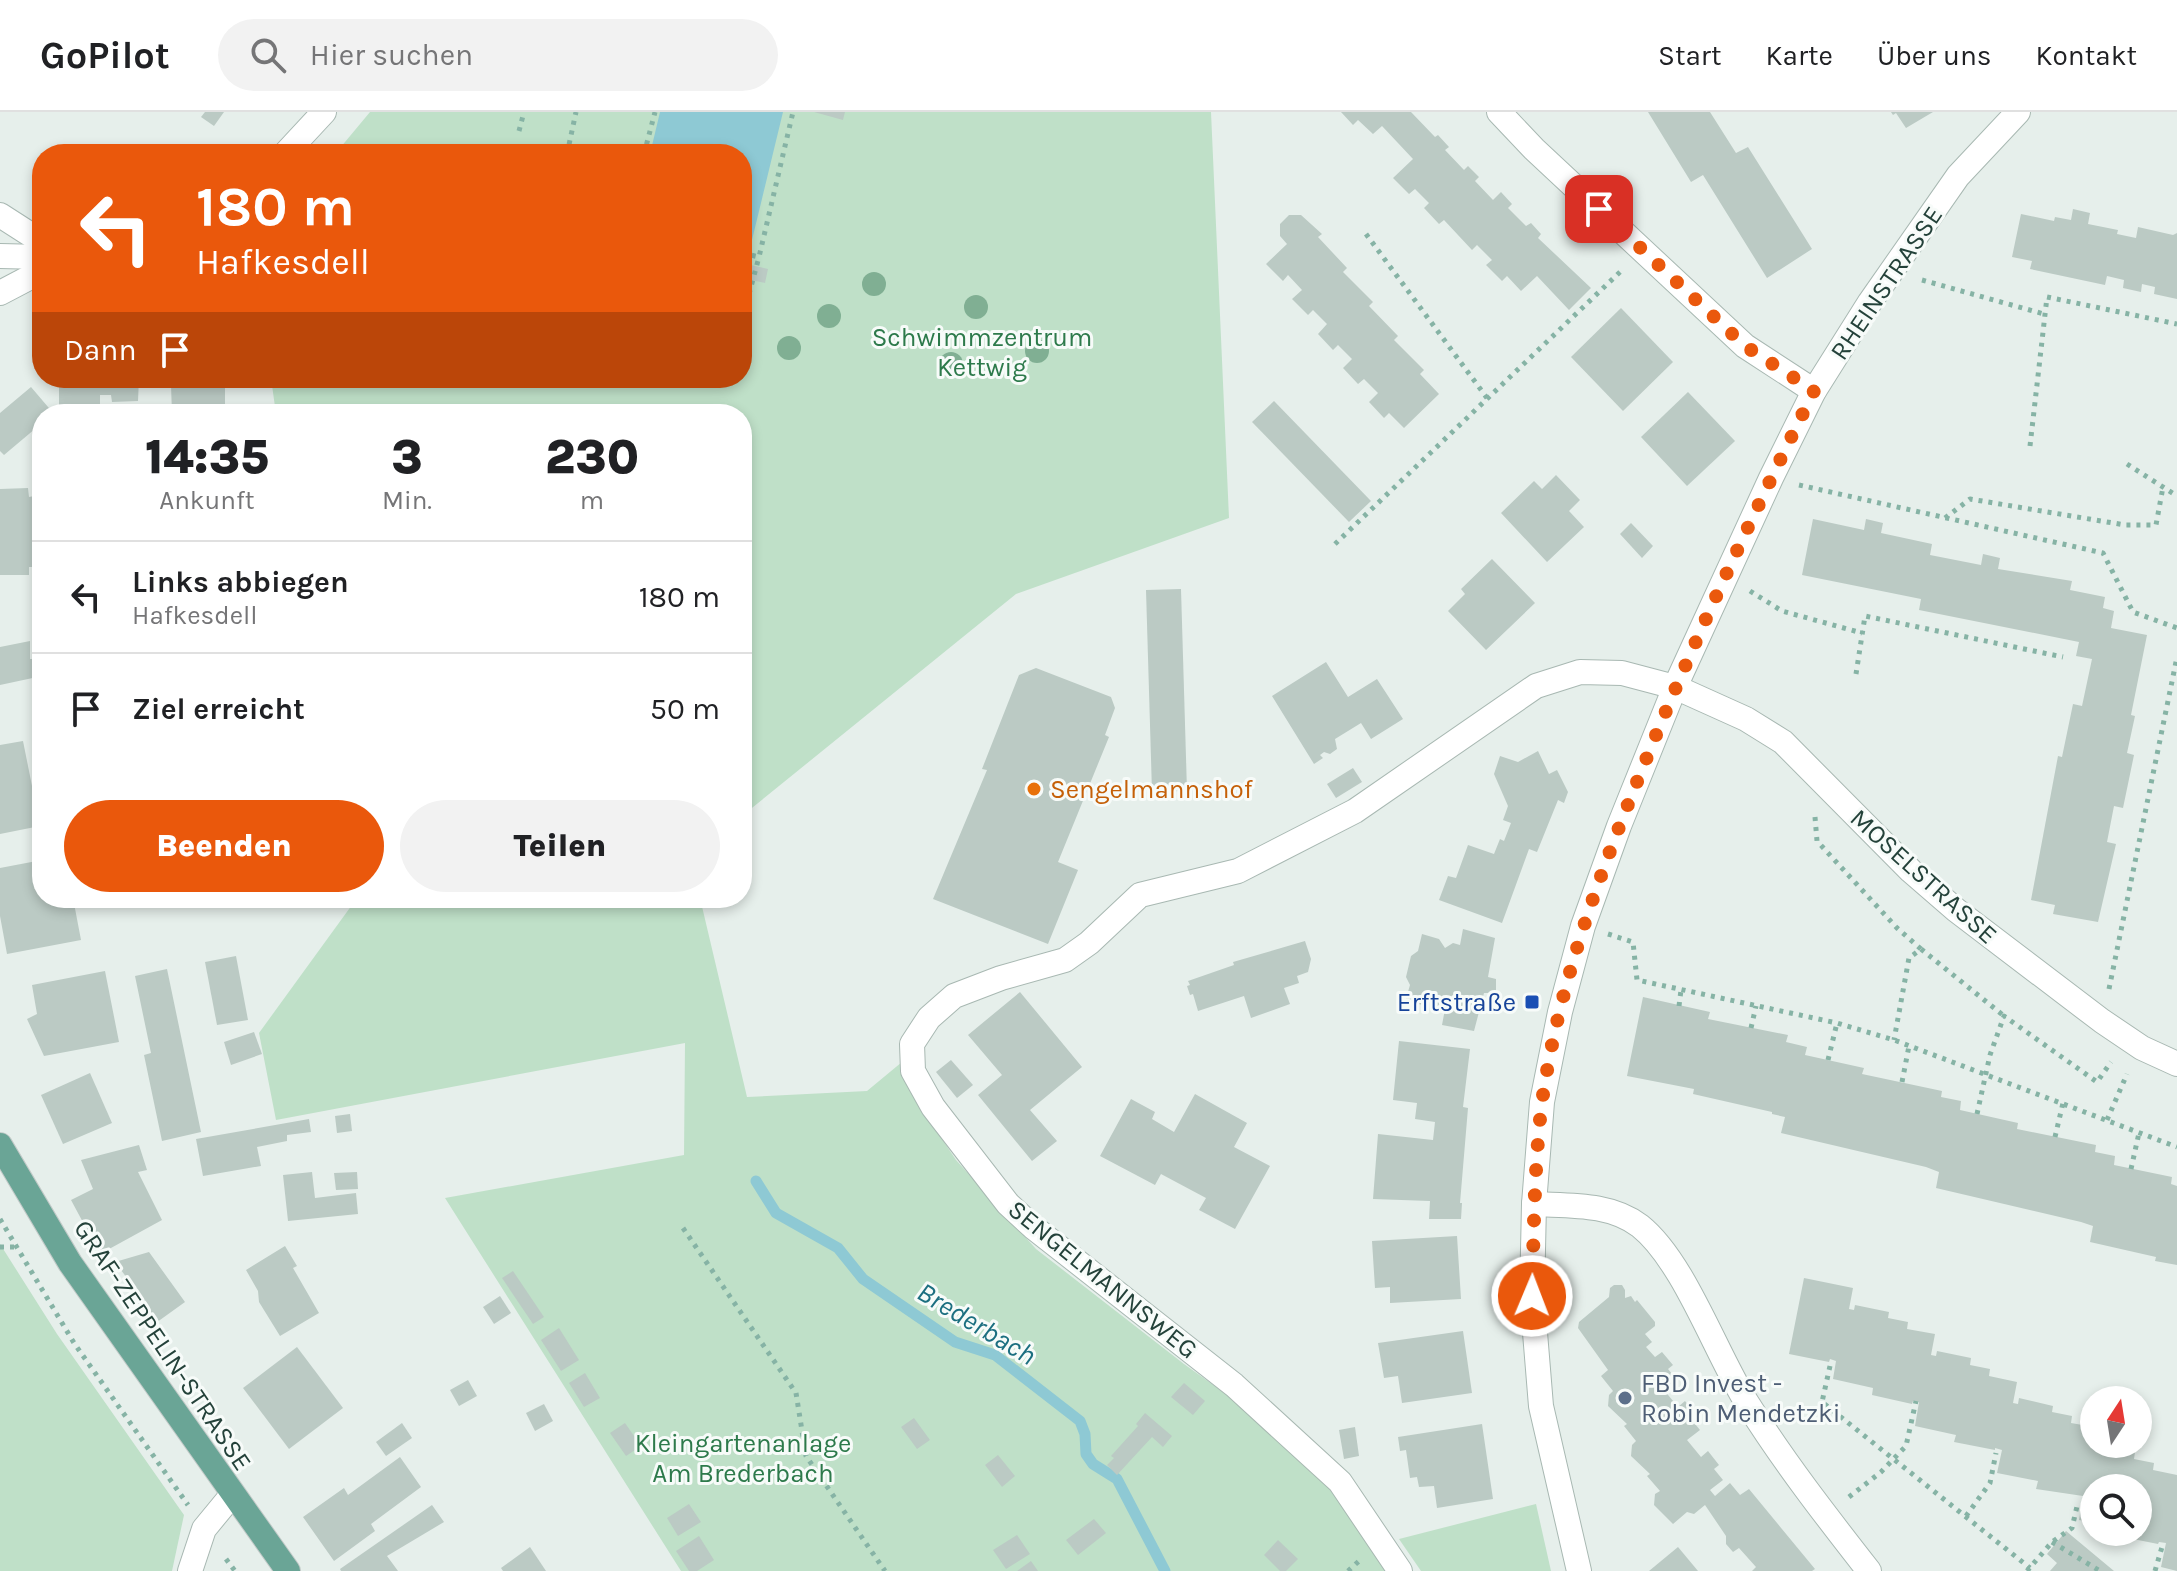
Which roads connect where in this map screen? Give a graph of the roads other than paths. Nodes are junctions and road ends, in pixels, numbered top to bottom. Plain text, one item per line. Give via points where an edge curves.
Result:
1 (324, 112) edge
2 (1499, 112) edge
3 (2018, 112) edge
4 (294, 144) edge
5 (0, 215) edge
6 (32, 236) edge
7 (0, 256) edge
8 (32, 257) edge
9 (32, 276) edge
10 (0, 293) edge
11 (1814, 391) junction
12 (1675, 687) junction
13 (2177, 1064) edge
14 (0, 1145) edge
15 (1534, 1204) junction
16 (232, 1495) junction
17 (190, 1571) edge
18 (288, 1571) edge
19 (1400, 1571) edge
20 (1579, 1571) edge
21 (1869, 1571) edge

1 - 4 street
2 - 11 street via 1745,346
3 - 11 street, RHEINSTRASSE via 1958,176
5 - 6 street
7 - 8 street
9 - 10 street
11 - 12 street, RHEINSTRASSE
12 - 13 street, MOSELSTRASSE via 1783,742 1956,910 2102,1021
12 - 15 street, RHEINSTRASSE via 1583,926 1542,1102
12 - 19 street, SENGELMANNSWEG via 1622,673 1580,672 1536,686 1355,811 1238,871 1140,895 1065,960 954,996 929,1018 912,1044 913,1071 933,1107 1008,1204 1234,1385 1340,1482
14 - 16 main road, GRAF-ZEPPELIN-STRASSE via 70,1263
15 - 20 street, RHEINSTRASSE via 1532,1296 1541,1406
15 - 21 street via 1603,1208 1640,1226 1670,1260 1746,1401 1824,1516
16 - 17 street via 204,1529
16 - 18 main road, GRAF-ZEPPELIN-STRASSE

